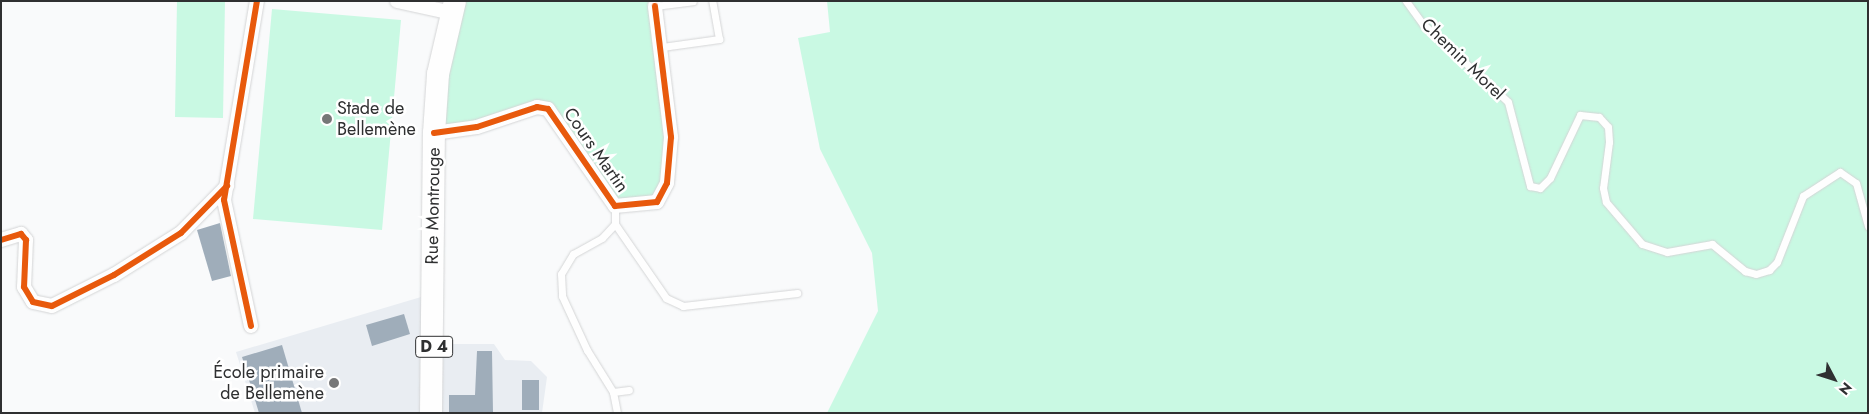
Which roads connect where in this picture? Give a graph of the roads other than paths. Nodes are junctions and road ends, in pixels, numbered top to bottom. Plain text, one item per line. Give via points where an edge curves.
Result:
1 (257, 1) edge
2 (396, 1) edge
3 (693, 1) edge
4 (712, 1) edge
5 (1406, 1) edge
6 (655, 6) joint
7 (454, 7) edge
8 (662, 47) junction
9 (434, 133) junction
10 (227, 186) junction
11 (615, 206) junction
12 (615, 224) junction
13 (1868, 226) edge
14 (1, 240) edge
15 (797, 293) dead end
16 (251, 326) dead end
17 (629, 390) dead end
18 (613, 392) junction
19 (431, 413) edge
20 (616, 413) edge

1 - 10 street
2 - 7 street
3 - 6 lane
4 - 8 lane via 719,39
5 - 13 lane, Chemin Morel via 1423,24 1508,102 1530,186 1540,188 1550,178 1580,115 1599,117 1608,135 1606,202 1642,244 1667,252 1712,244 1746,271 1756,274 1768,270 1777,262 1804,196 1840,172 1856,183
6 - 8 street, Cours Martin
7 - 9 main road, Rue Montrouge / D 4 via 438,74
8 - 11 street, Cours Martin via 671,137 667,183 657,202
9 - 11 street, Cours Martin via 477,127 537,107 548,109
9 - 19 main road, Rue Montrouge / D 4
10 - 14 street via 181,233 114,275 52,306 33,302 24,287 26,240 21,234
10 - 16 street via 224,200
11 - 12 lane
12 - 15 lane via 666,298 683,306
12 - 18 lane via 602,238 573,254 561,274 562,296 587,350
17 - 18 lane
18 - 20 lane

